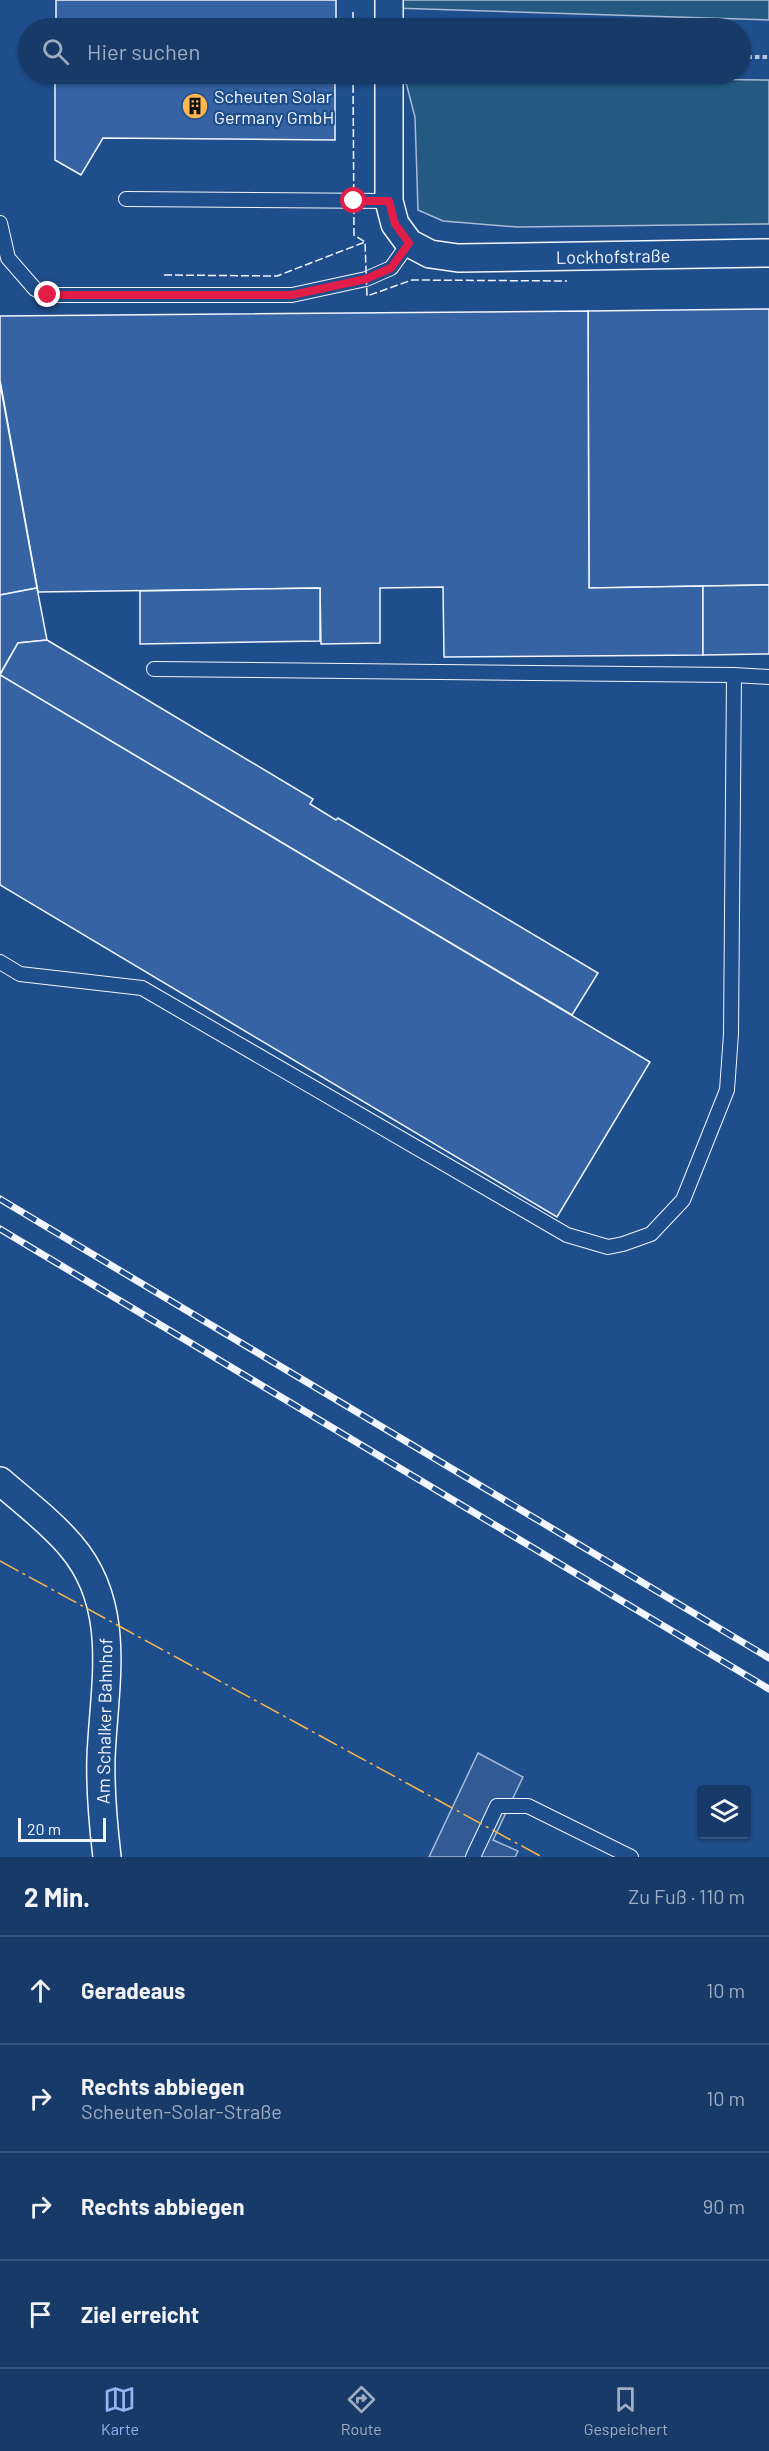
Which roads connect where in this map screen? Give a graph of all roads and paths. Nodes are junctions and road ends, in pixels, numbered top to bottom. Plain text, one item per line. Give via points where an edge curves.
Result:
1 (389, 0) edge
2 (389, 18) edge
3 (751, 57) edge
4 (769, 57) edge
5 (388, 84) edge
6 (126, 200) dead end
7 (389, 201) junction
8 (0, 223) edge
9 (409, 243) junction
10 (769, 253) edge
11 (154, 669) dead end
12 (734, 675) junction
13 (769, 676) edge
14 (0, 962) edge
15 (0, 1481) edge
16 (107, 1857) edge
17 (473, 1857) edge
18 (631, 1857) edge

1 - 2 street
3 - 4 path
5 - 7 street
6 - 7 lane
7 - 9 street via 395,224
8 - 9 lane via 8,258 35,289 48,295 292,295 366,279 391,268
9 - 10 street, Lockhofstraße via 430,254 458,258
11 - 12 lane
12 - 13 lane
12 - 14 lane via 731,1034 727,1090 683,1200 651,1234 608,1247 567,1235 142,988 20,974
15 - 16 street, Am Schalker Bahnhof via 72,1547 93,1582 105,1620 108,1662 101,1756
17 - 18 lane via 497,1806 528,1806

